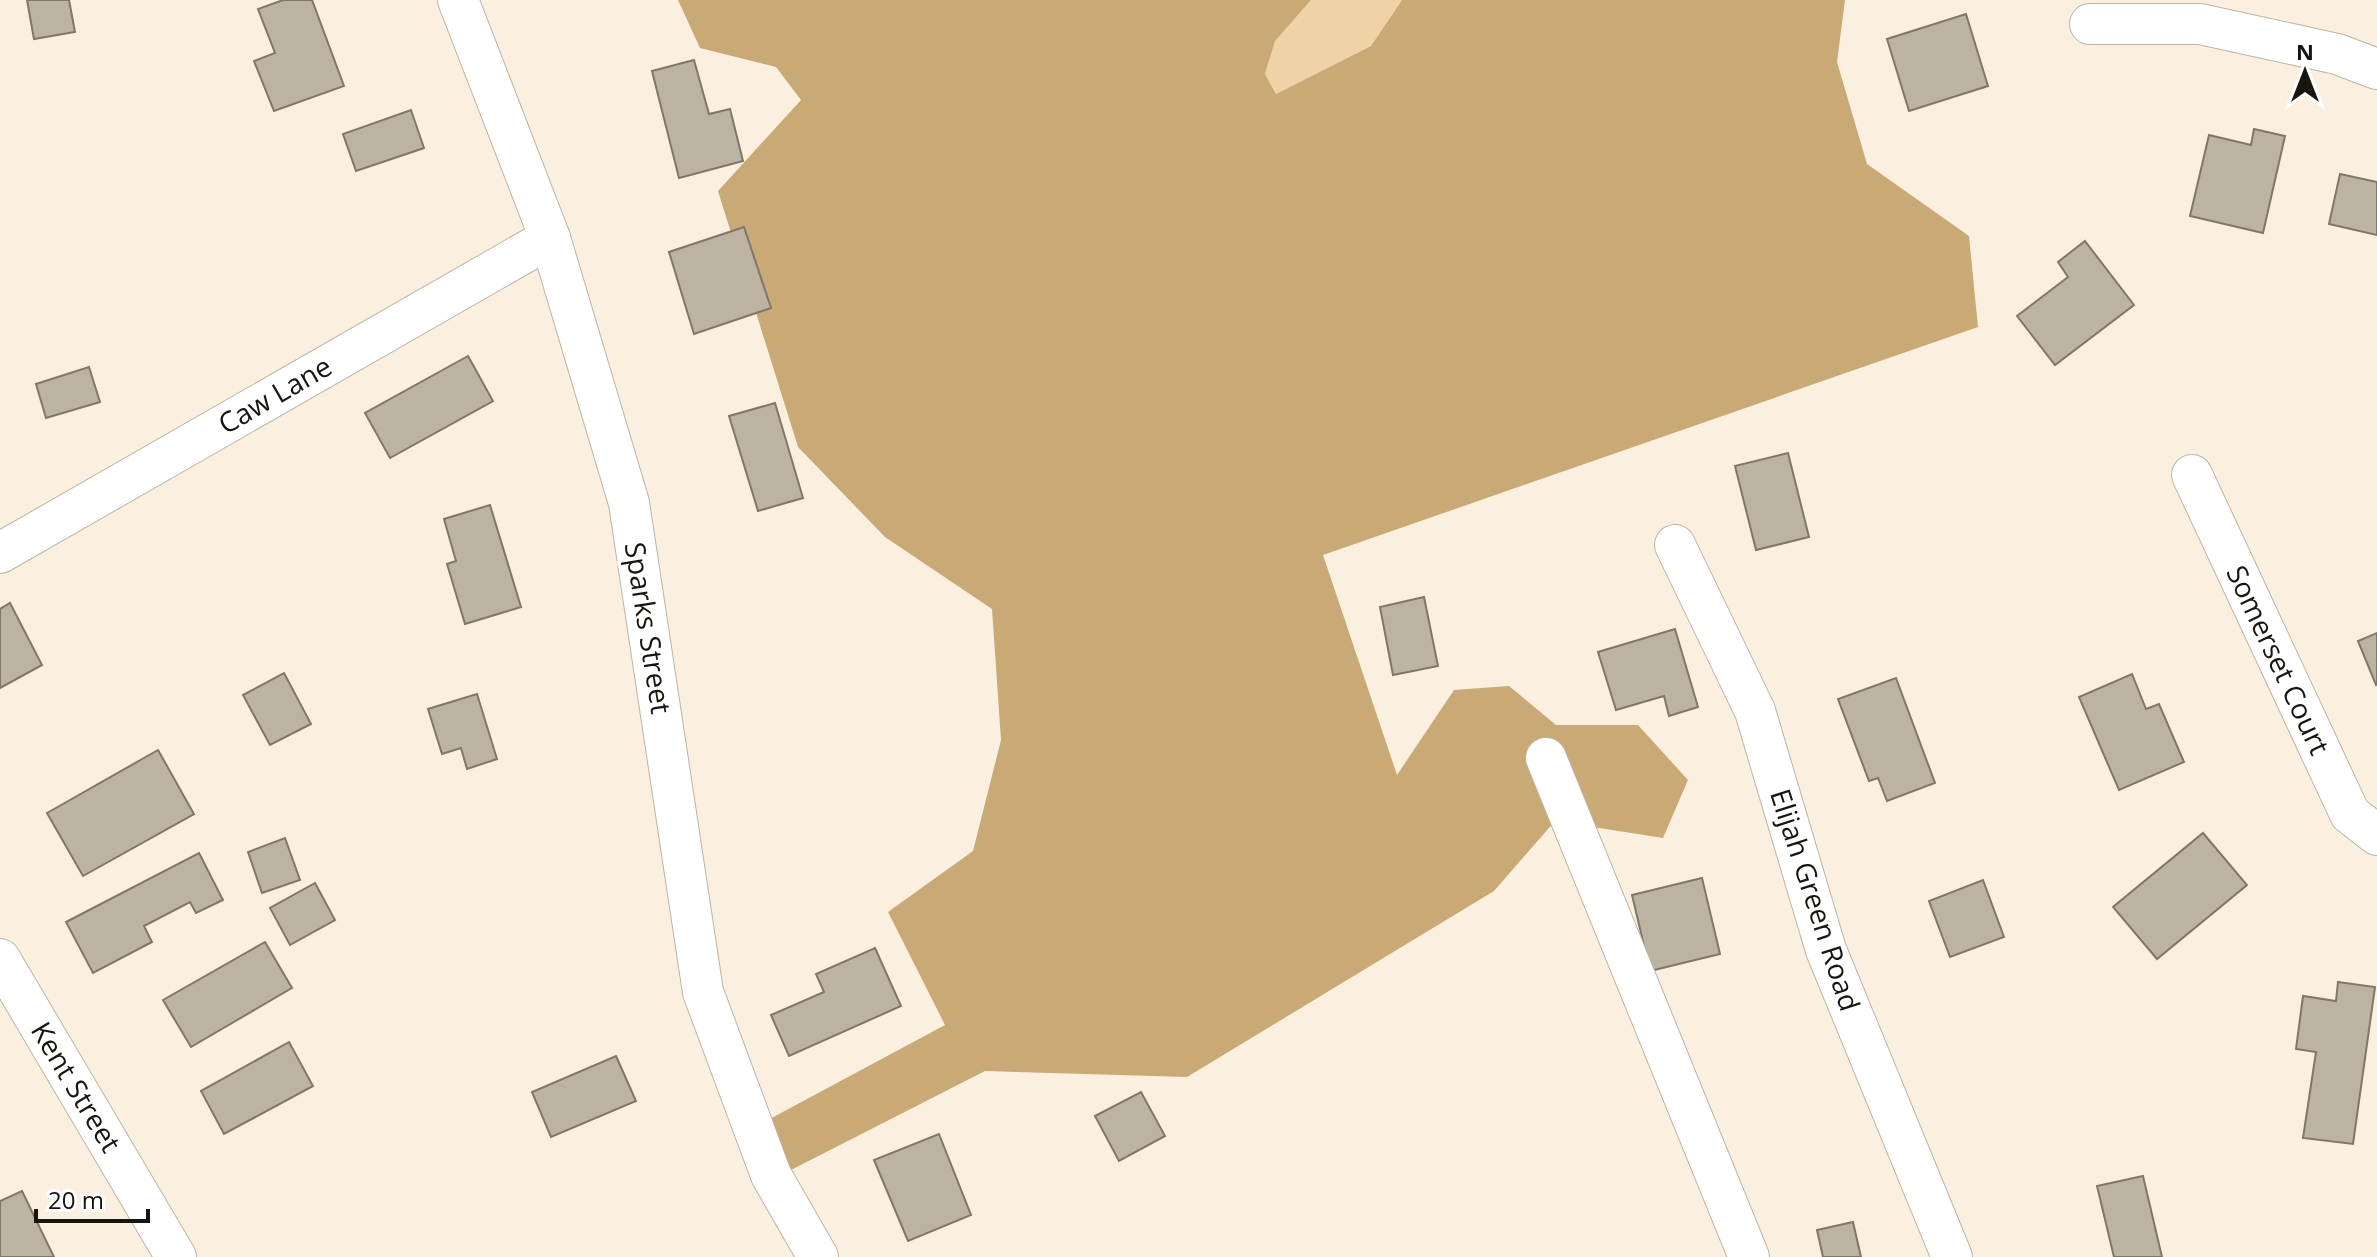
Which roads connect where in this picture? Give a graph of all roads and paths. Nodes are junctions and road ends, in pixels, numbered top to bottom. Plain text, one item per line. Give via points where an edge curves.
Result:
1 (458, 0) edge
2 (2090, 24) dead end
3 (2377, 69) edge
4 (550, 238) junction
5 (2192, 475) dead end
6 (1675, 545) dead end
7 (0, 553) edge
8 (1546, 758) dead end
9 (2377, 835) edge
10 (0, 959) edge
11 (176, 1257) edge
12 (818, 1257) edge
13 (1749, 1257) edge
14 (1952, 1257) edge

1 - 4 street, Sparks Street
2 - 3 street via 2200,24 2337,54
4 - 7 street, Caw Lane
4 - 12 street, Sparks Street via 629,503 703,992 771,1175
5 - 9 street, Somerset Court via 2350,814
6 - 14 street, Elijah Green Road via 1755,711 1826,950
8 - 13 street
10 - 11 street, Kent Street

